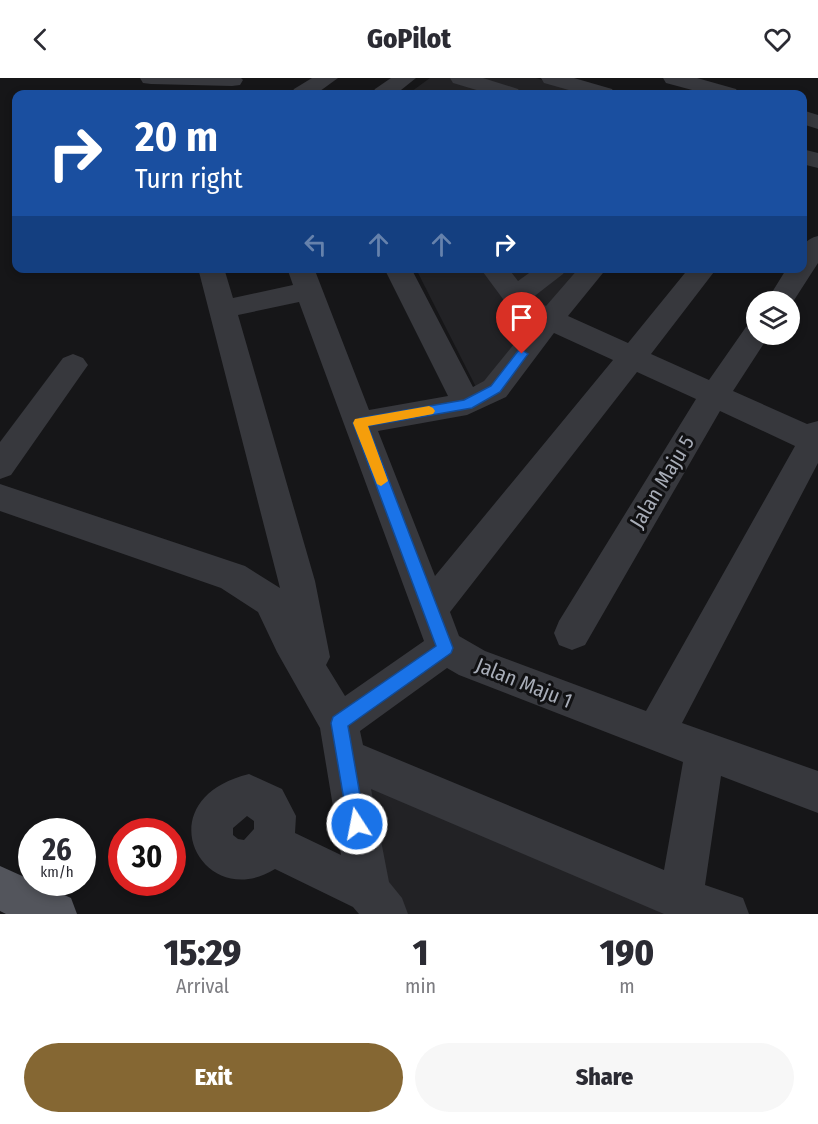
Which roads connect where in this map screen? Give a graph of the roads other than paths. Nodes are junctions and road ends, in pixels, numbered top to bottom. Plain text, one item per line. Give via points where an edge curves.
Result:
1 (151, 78) edge
2 (327, 78) edge
3 (405, 78) edge
4 (460, 78) edge
5 (501, 78) edge
6 (552, 78) edge
7 (674, 78) edge
8 (235, 84) edge
9 (308, 90) edge
10 (388, 90) edge
11 (515, 90) edge
12 (519, 90) edge
13 (591, 90) edge
14 (726, 90) edge
15 (818, 244) edge
16 (807, 260) edge
17 (213, 273) edge
18 (400, 273) edge
19 (497, 273) edge
20 (547, 273) edge
21 (590, 273) edge
22 (700, 273) edge
23 (798, 273) edge
24 (304, 280) edge
25 (786, 291) edge
26 (516, 297) junction
27 (224, 309) junction
28 (549, 320) junction
29 (748, 345) edge
30 (632, 357) junction
31 (73, 364) dead end
32 (714, 395) junction
33 (467, 405) junction
34 (360, 423) junction
35 (816, 439) edge
36 (0, 466) edge
37 (0, 497) edge
38 (429, 611) junction
39 (572, 633) dead end
40 (445, 648) junction
41 (316, 685) junction
42 (655, 734) junction
43 (342, 740) junction
44 (705, 750) junction
45 (818, 792) edge
46 (271, 844) dead end
47 (0, 888) edge
48 (681, 899) junction
49 (377, 903) edge
50 (55, 914) edge
51 (727, 914) edge

1 - 8 street
2 - 9 street
3 - 10 street
4 - 11 street
5 - 12 street
6 - 13 street
7 - 14 street
15 - 16 street
17 - 27 street
18 - 33 street
19 - 26 street
20 - 26 street
21 - 28 street
22 - 30 street
23 - 25 street
24 - 27 street
24 - 34 street
26 - 28 street via 524,307
27 - 41 street via 297,581
28 - 30 street
28 - 33 street via 495,389
29 - 32 street, Jalan Maju 5
30 - 32 street
30 - 38 street
31 - 36 street
32 - 35 street
32 - 39 street, Jalan Maju 5
33 - 34 street
34 - 38 street
35 - 42 street
37 - 41 street via 233,577 271,601
38 - 40 street
40 - 42 street, Jalan Maju 1 via 472,663
40 - 43 street
41 - 43 street
42 - 44 street, Jalan Maju 1
43 - 48 street
43 - 49 street
44 - 45 street, Jalan Maju 1
44 - 48 street
46 - 49 street
47 - 50 main road
48 - 51 street

